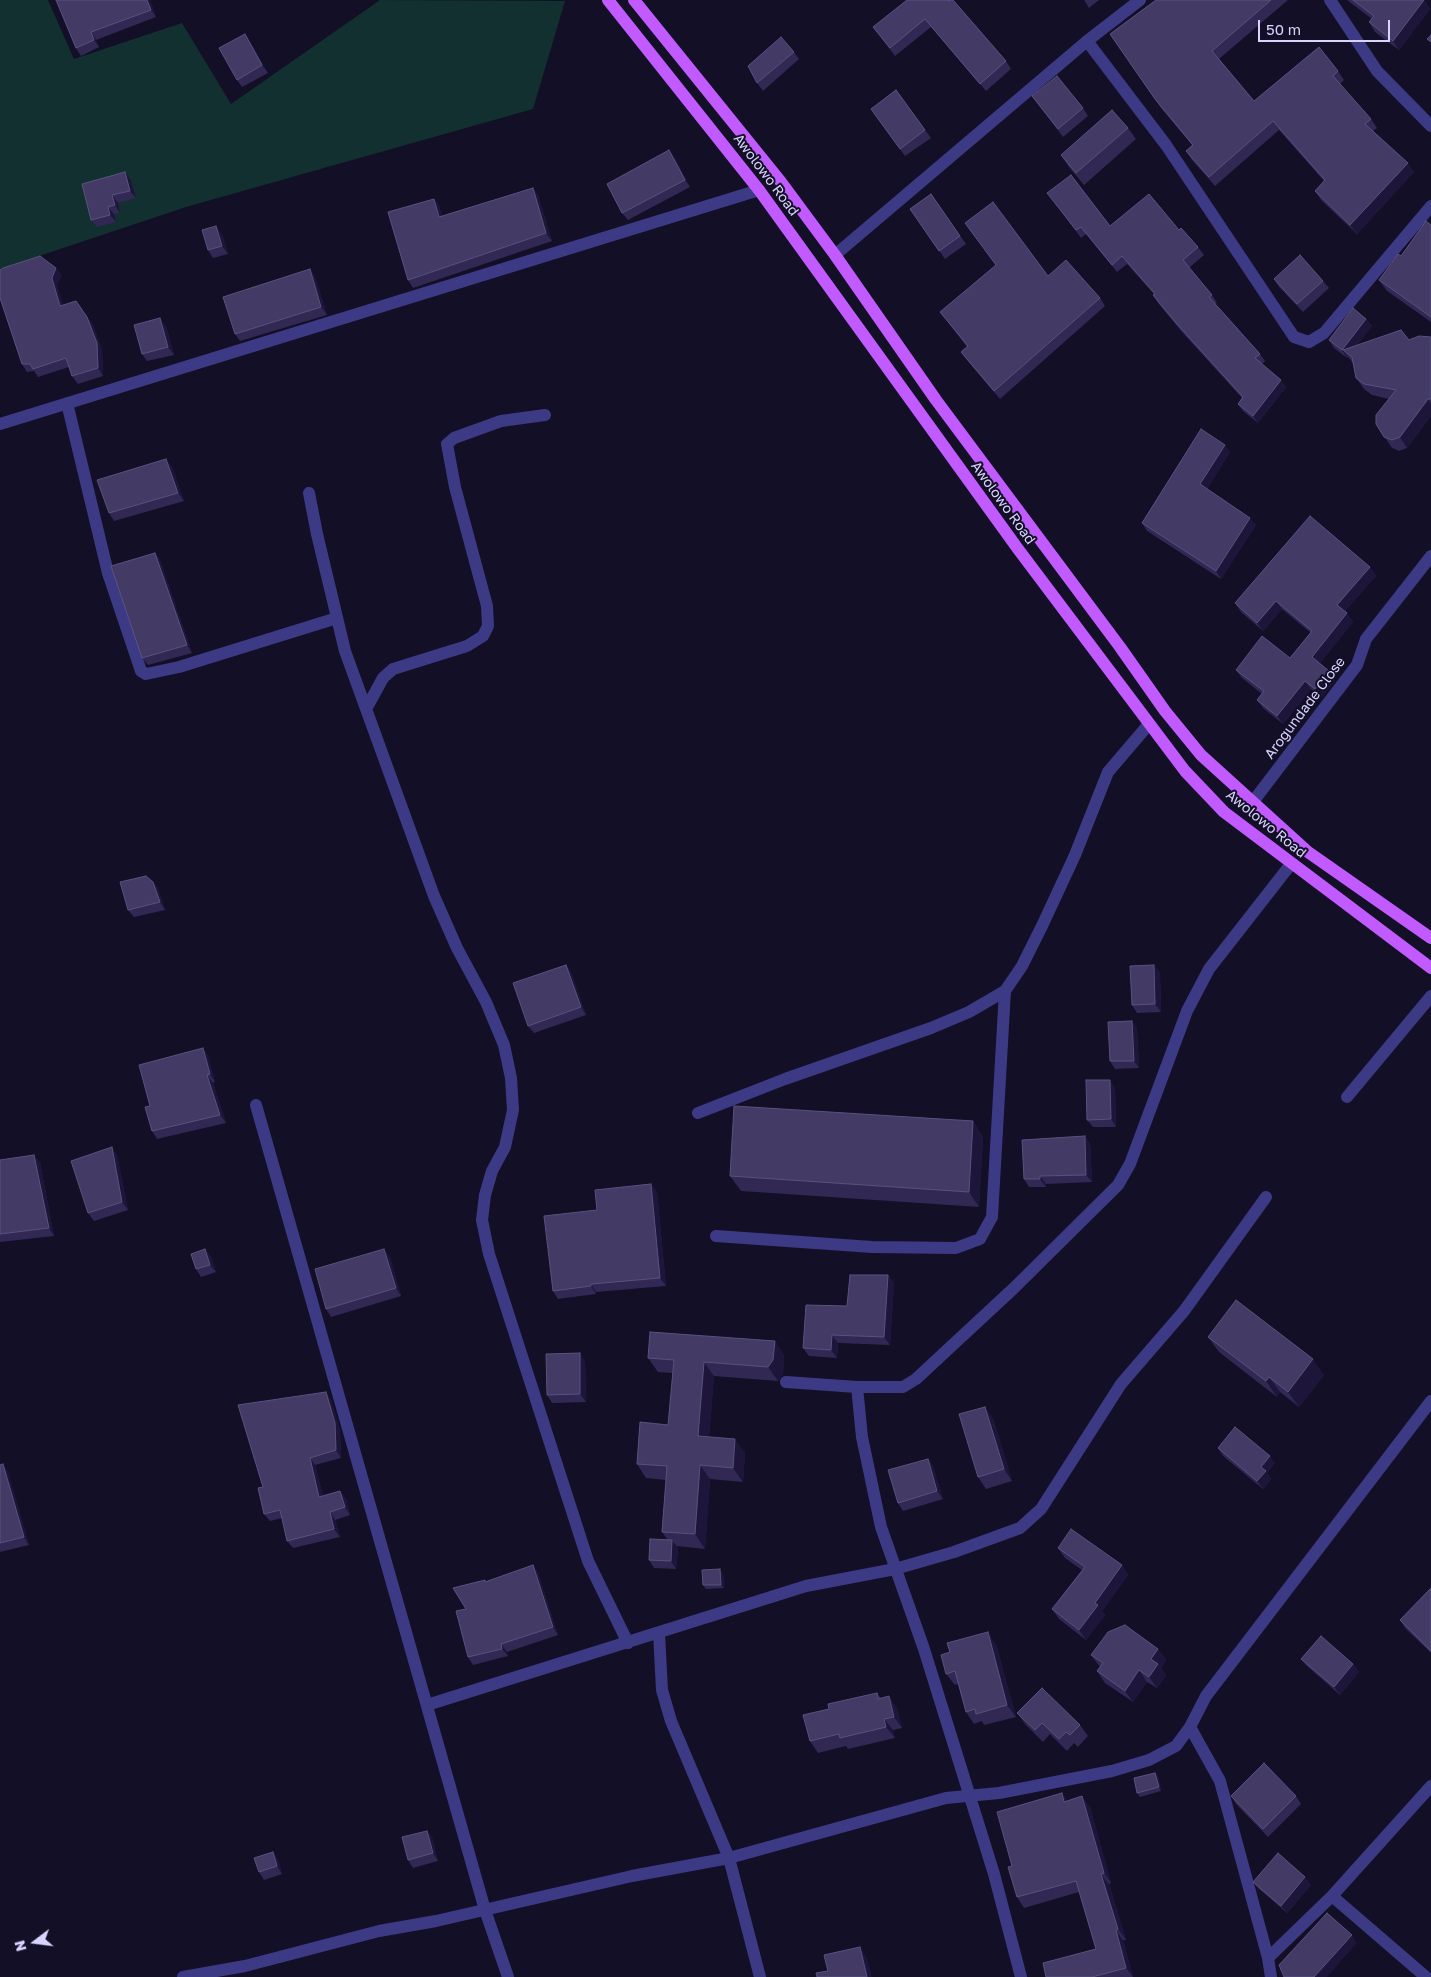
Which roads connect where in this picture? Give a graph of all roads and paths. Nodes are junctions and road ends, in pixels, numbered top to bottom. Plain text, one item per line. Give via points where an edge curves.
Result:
1 (608, 0) edge
2 (634, 0) edge
3 (1140, 0) edge
4 (1330, 0) edge
5 (1087, 40) junction
6 (1431, 126) edge
7 (759, 190) junction
8 (1431, 206) edge
9 (835, 255) junction
10 (67, 403) junction
11 (545, 415) dead end
12 (0, 424) edge
13 (309, 493) dead end
14 (1431, 556) edge
15 (337, 618) junction
16 (366, 709) junction
17 (1149, 724) junction
18 (1252, 803) junction
19 (1291, 864) junction
20 (1431, 938) edge
21 (1431, 968) edge
22 (1005, 991) junction
23 (1431, 996) edge
24 (1348, 1097) dead end
25 (256, 1105) dead end
26 (698, 1113) dead end
27 (1266, 1197) dead end
28 (716, 1236) dead end
29 (786, 1382) dead end
30 (857, 1387) junction
31 (1431, 1401) edge
32 (895, 1569) junction
33 (659, 1633) junction
34 (628, 1643) junction
35 (427, 1705) junction
36 (1190, 1727) junction
37 (1431, 1786) edge
38 (968, 1795) junction
39 (728, 1858) junction
40 (1332, 1896) junction
41 (485, 1910) junction
42 (1268, 1958) junction
43 (247, 1971) edge
44 (183, 1977) edge
45 (508, 1977) edge
46 (760, 1977) edge
47 (1021, 1977) edge
48 (1271, 1977) edge
49 (1426, 1977) edge

1 - 7 main road, Awolowo Road
2 - 9 main road, Awolowo Road via 781,182
3 - 5 street
4 - 6 street via 1377,71
5 - 8 street via 1166,145 1294,337 1309,342 1324,333
5 - 9 street
7 - 10 street
7 - 17 main road, Awolowo Road via 1018,549
9 - 18 main road, Awolowo Road via 936,400 1164,711 1201,755
10 - 12 street
10 - 15 street via 108,573 141,671 146,674 178,667
11 - 16 street via 501,421 454,438 448,444 455,487 487,606 488,626 483,636 467,646 393,669 383,678
13 - 15 street
14 - 18 street, Arogundade Close via 1366,639 1357,665
15 - 16 street
16 - 34 street via 434,896 504,1045 513,1110 504,1147 492,1171 486,1195 482,1220 488,1254 588,1561
17 - 19 main road, Awolowo Road via 1184,771 1224,812
17 - 22 street via 1108,772 1042,926
18 - 20 main road, Awolowo Road via 1308,852
19 - 21 main road, Awolowo Road
19 - 30 street via 1209,969 1187,1011 1130,1164 1118,1185 916,1379 903,1387
22 - 26 street via 931,1028
22 - 28 street via 992,1217 980,1239 956,1248 872,1248
23 - 24 street
25 - 35 street
27 - 32 street via 1184,1311 1121,1384 1041,1509 1020,1528
29 - 30 street
30 - 32 street via 862,1437 881,1527
31 - 36 street via 1206,1696
32 - 33 street via 806,1586
32 - 38 street via 924,1650
33 - 34 street
33 - 39 street via 662,1690 670,1721
34 - 35 street
35 - 41 street
36 - 38 street via 1176,1746 1140,1762 1000,1793
36 - 42 street via 1220,1781
37 - 40 street
38 - 39 street via 876,1816
38 - 47 street via 994,1874
39 - 41 street
39 - 46 street
40 - 42 street
40 - 49 street
41 - 43 street via 380,1931
41 - 45 street
42 - 48 street
43 - 44 street

